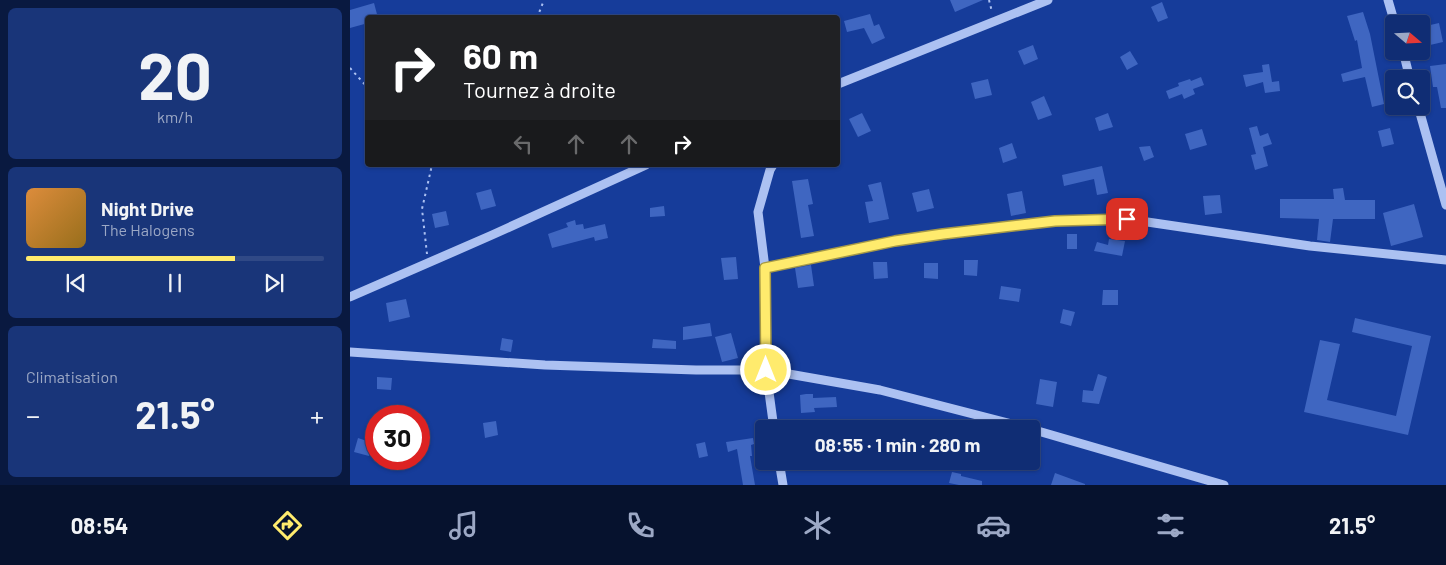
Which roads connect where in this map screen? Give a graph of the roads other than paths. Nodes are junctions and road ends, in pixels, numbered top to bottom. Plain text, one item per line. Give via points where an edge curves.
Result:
1 (1048, 0) edge
2 (1388, 0) edge
3 (1392, 15) edge
4 (840, 84) edge
5 (1421, 115) edge
6 (642, 167) edge
7 (772, 167) edge
8 (1446, 205) edge
9 (1446, 260) edge
10 (765, 268) junction
11 (350, 297) edge
12 (350, 352) edge
13 (766, 370) junction
14 (773, 420) edge
15 (996, 420) edge
16 (1040, 431) edge
17 (780, 470) edge
18 (783, 485) edge
19 (1224, 485) edge

1 - 4 street
2 - 3 street
5 - 8 street
6 - 11 street
7 - 10 street via 758,212
9 - 10 street via 1310,246 1127,219 1055,221 913,238
10 - 13 street
12 - 13 street via 545,365
13 - 14 street
13 - 15 street via 880,390
16 - 19 street
17 - 18 street

